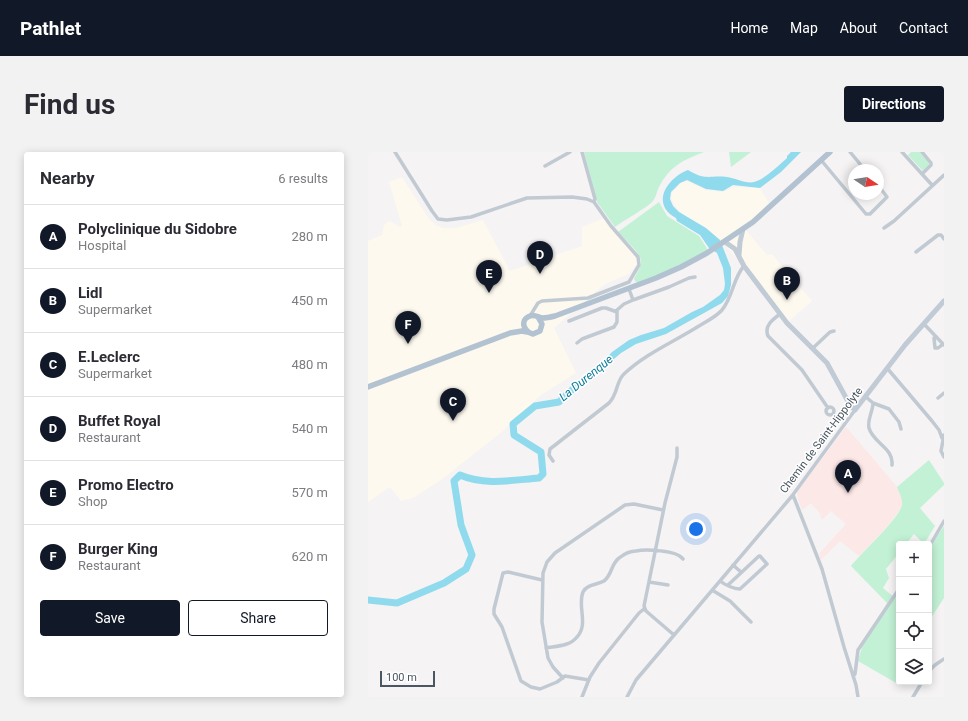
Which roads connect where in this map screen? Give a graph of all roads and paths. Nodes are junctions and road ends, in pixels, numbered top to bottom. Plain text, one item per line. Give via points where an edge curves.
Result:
1 (395, 152) edge
2 (570, 152) edge
3 (582, 152) edge
4 (830, 152) edge
5 (850, 152) edge
6 (922, 152) edge
7 (905, 153) edge
8 (821, 160) junction
9 (860, 164) edge
10 (545, 166) dead end
11 (922, 174) junction
12 (944, 175) edge
13 (932, 186) junction
14 (848, 192) edge
15 (854, 200) edge
16 (884, 200) edge
17 (594, 202) junction
18 (884, 228) dead end
19 (744, 229) junction
20 (944, 239) edge
21 (724, 242) junction
22 (916, 252) dead end
23 (739, 256) junction
24 (744, 266) junction
25 (695, 278) dead end
26 (629, 289) junction
27 (633, 300) junction
28 (943, 304) edge
29 (537, 306) junction
30 (616, 312) junction
31 (780, 314) junction
32 (530, 316) junction
33 (555, 316) junction
34 (538, 317) junction
35 (568, 321) dead end
36 (524, 323) junction
37 (924, 324) junction
38 (542, 327) junction
39 (834, 331) dead end
40 (527, 332) junction
41 (510, 333) junction
42 (936, 337) junction
43 (577, 343) dead end
44 (943, 344) edge
45 (813, 348) junction
46 (887, 368) junction
47 (368, 387) edge
48 (944, 393) edge
49 (866, 396) junction
50 (938, 398) dead end
51 (874, 403) junction
52 (828, 408) dead end
53 (855, 410) junction
54 (901, 429) dead end
55 (939, 430) junction
56 (944, 432) edge
57 (943, 437) edge
58 (677, 448) dead end
59 (944, 457) edge
60 (553, 461) dead end
61 (892, 465) dead end
62 (793, 494) junction
63 (664, 510) junction
64 (944, 521) edge
65 (932, 542) edge
66 (655, 551) junction
67 (683, 558) dead end
68 (733, 565) junction
69 (740, 573) junction
70 (542, 580) junction
71 (720, 581) junction
72 (649, 582) junction
73 (728, 585) junction
74 (668, 586) dead end
75 (712, 590) junction
76 (896, 593) edge
77 (644, 609) junction
78 (750, 622) dead end
79 (674, 635) junction
80 (546, 648) junction
81 (944, 659) edge
82 (932, 668) edge
83 (853, 676) junction
84 (563, 678) junction
85 (589, 680) junction
86 (920, 685) edge
87 (582, 697) edge
88 (627, 697) edge
89 (858, 697) edge
90 (913, 697) edge

1 - 17 street via 440,220 455,220 531,198 577,197
2 - 10 street
3 - 17 street
4 - 8 main road
5 - 9 street
6 - 11 street via 931,166
7 - 11 street
8 - 14 street
8 - 19 main road
11 - 13 street
12 - 13 street
13 - 18 street
15 - 16 street via 866,214 870,214
17 - 29 street via 637,255 639,262 632,279 588,298 542,301
19 - 21 main road
19 - 23 street
20 - 22 street via 938,235
21 - 23 street via 735,249
21 - 26 main road via 669,273
23 - 24 street
24 - 31 street
24 - 60 street via 721,311 624,374 610,403 550,449 549,455
25 - 27 street via 689,278
26 - 27 street
26 - 33 main road
27 - 30 street via 622,305
28 - 37 street, Chemin de Saint-Hippolyte
29 - 32 street
29 - 34 street
30 - 35 street via 602,308
30 - 43 street via 617,322 614,327
31 - 45 street
31 - 52 street via 768,324 768,336 802,370
32 - 34 main road
32 - 36 main road
33 - 34 main road
33 - 38 main road
34 - 38 main road via 542,321
36 - 40 main road
36 - 41 main road
37 - 42 street
37 - 46 street, Chemin de Saint-Hippolyte
38 - 40 main road via 535,334
39 - 45 street
40 - 41 main road
41 - 47 main road
42 - 44 street
42 - 44 street via 935,348
45 - 53 street via 827,363
46 - 49 street, Chemin de Saint-Hippolyte
46 - 55 street
48 - 50 street
49 - 51 street
49 - 53 street, Chemin de Saint-Hippolyte
51 - 54 street via 889,409
51 - 61 street via 868,427 892,456
53 - 62 street, Chemin de Saint-Hippolyte
55 - 56 street
55 - 57 street
57 - 59 street via 941,451
58 - 63 street
62 - 68 street, Chemin de Saint-Hippolyte
62 - 83 street via 822,569
63 - 66 street
63 - 70 street via 634,504 622,507 552,556 545,566
64 - 65 street
66 - 67 street via 678,554
66 - 72 street
66 - 80 street via 635,551 619,558 608,577 587,587 583,592 583,625 578,636 567,644
68 - 69 street
68 - 71 street, Chemin de Saint-Hippolyte
69 - 73 street
69 - 73 street via 759,556 767,564 740,589
70 - 80 street via 542,622
70 - 84 street via 503,573 494,614 502,627 521,681 540,689
71 - 73 street
71 - 75 street, Chemin de Saint-Hippolyte
72 - 74 street
72 - 77 street
75 - 78 street via 730,602
75 - 79 street, Chemin de Saint-Hippolyte
76 - 83 street via 858,650
77 - 79 street
77 - 85 street via 598,663
79 - 88 street, Chemin de Saint-Hippolyte via 636,680
80 - 84 street via 548,658
81 - 82 street
83 - 89 street
84 - 85 street via 566,676
85 - 87 street
86 - 90 street

